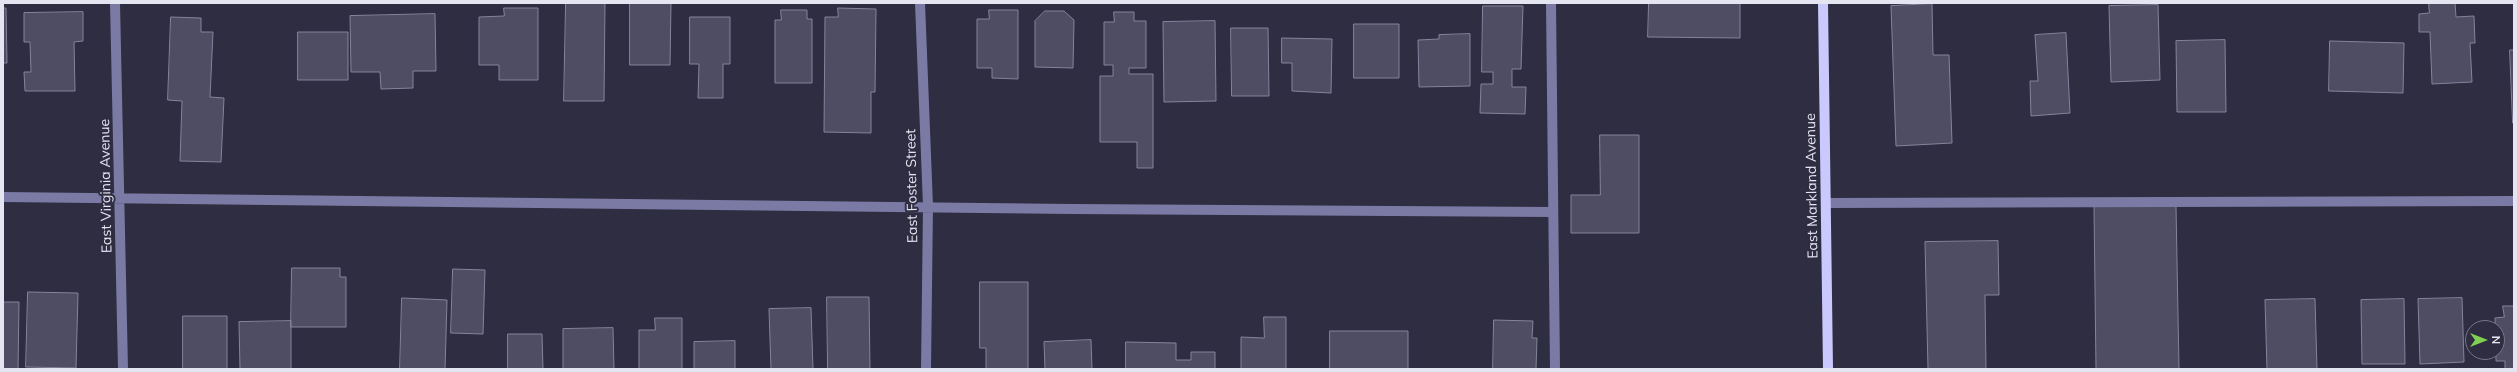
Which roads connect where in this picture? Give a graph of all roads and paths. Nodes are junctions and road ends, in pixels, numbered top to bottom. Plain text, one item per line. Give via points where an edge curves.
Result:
1 (115, 3) edge
2 (920, 3) edge
3 (1551, 3) edge
4 (1823, 3) edge
5 (3, 197) edge
6 (120, 198) junction
7 (2514, 201) edge
8 (1826, 203) junction
9 (928, 206) junction
10 (1552, 212) junction
11 (123, 369) edge
12 (926, 369) edge
13 (1554, 369) edge
14 (1828, 369) edge

1 - 6 street, East Virginia Avenue
2 - 9 street, East Foster Street
3 - 10 street
4 - 8 main road, East Markland Avenue
5 - 6 street
6 - 9 street
6 - 11 street, East Virginia Avenue
7 - 8 street
8 - 14 main road, East Markland Avenue
9 - 10 street via 1080,210
9 - 12 street, East Foster Street
10 - 13 street

